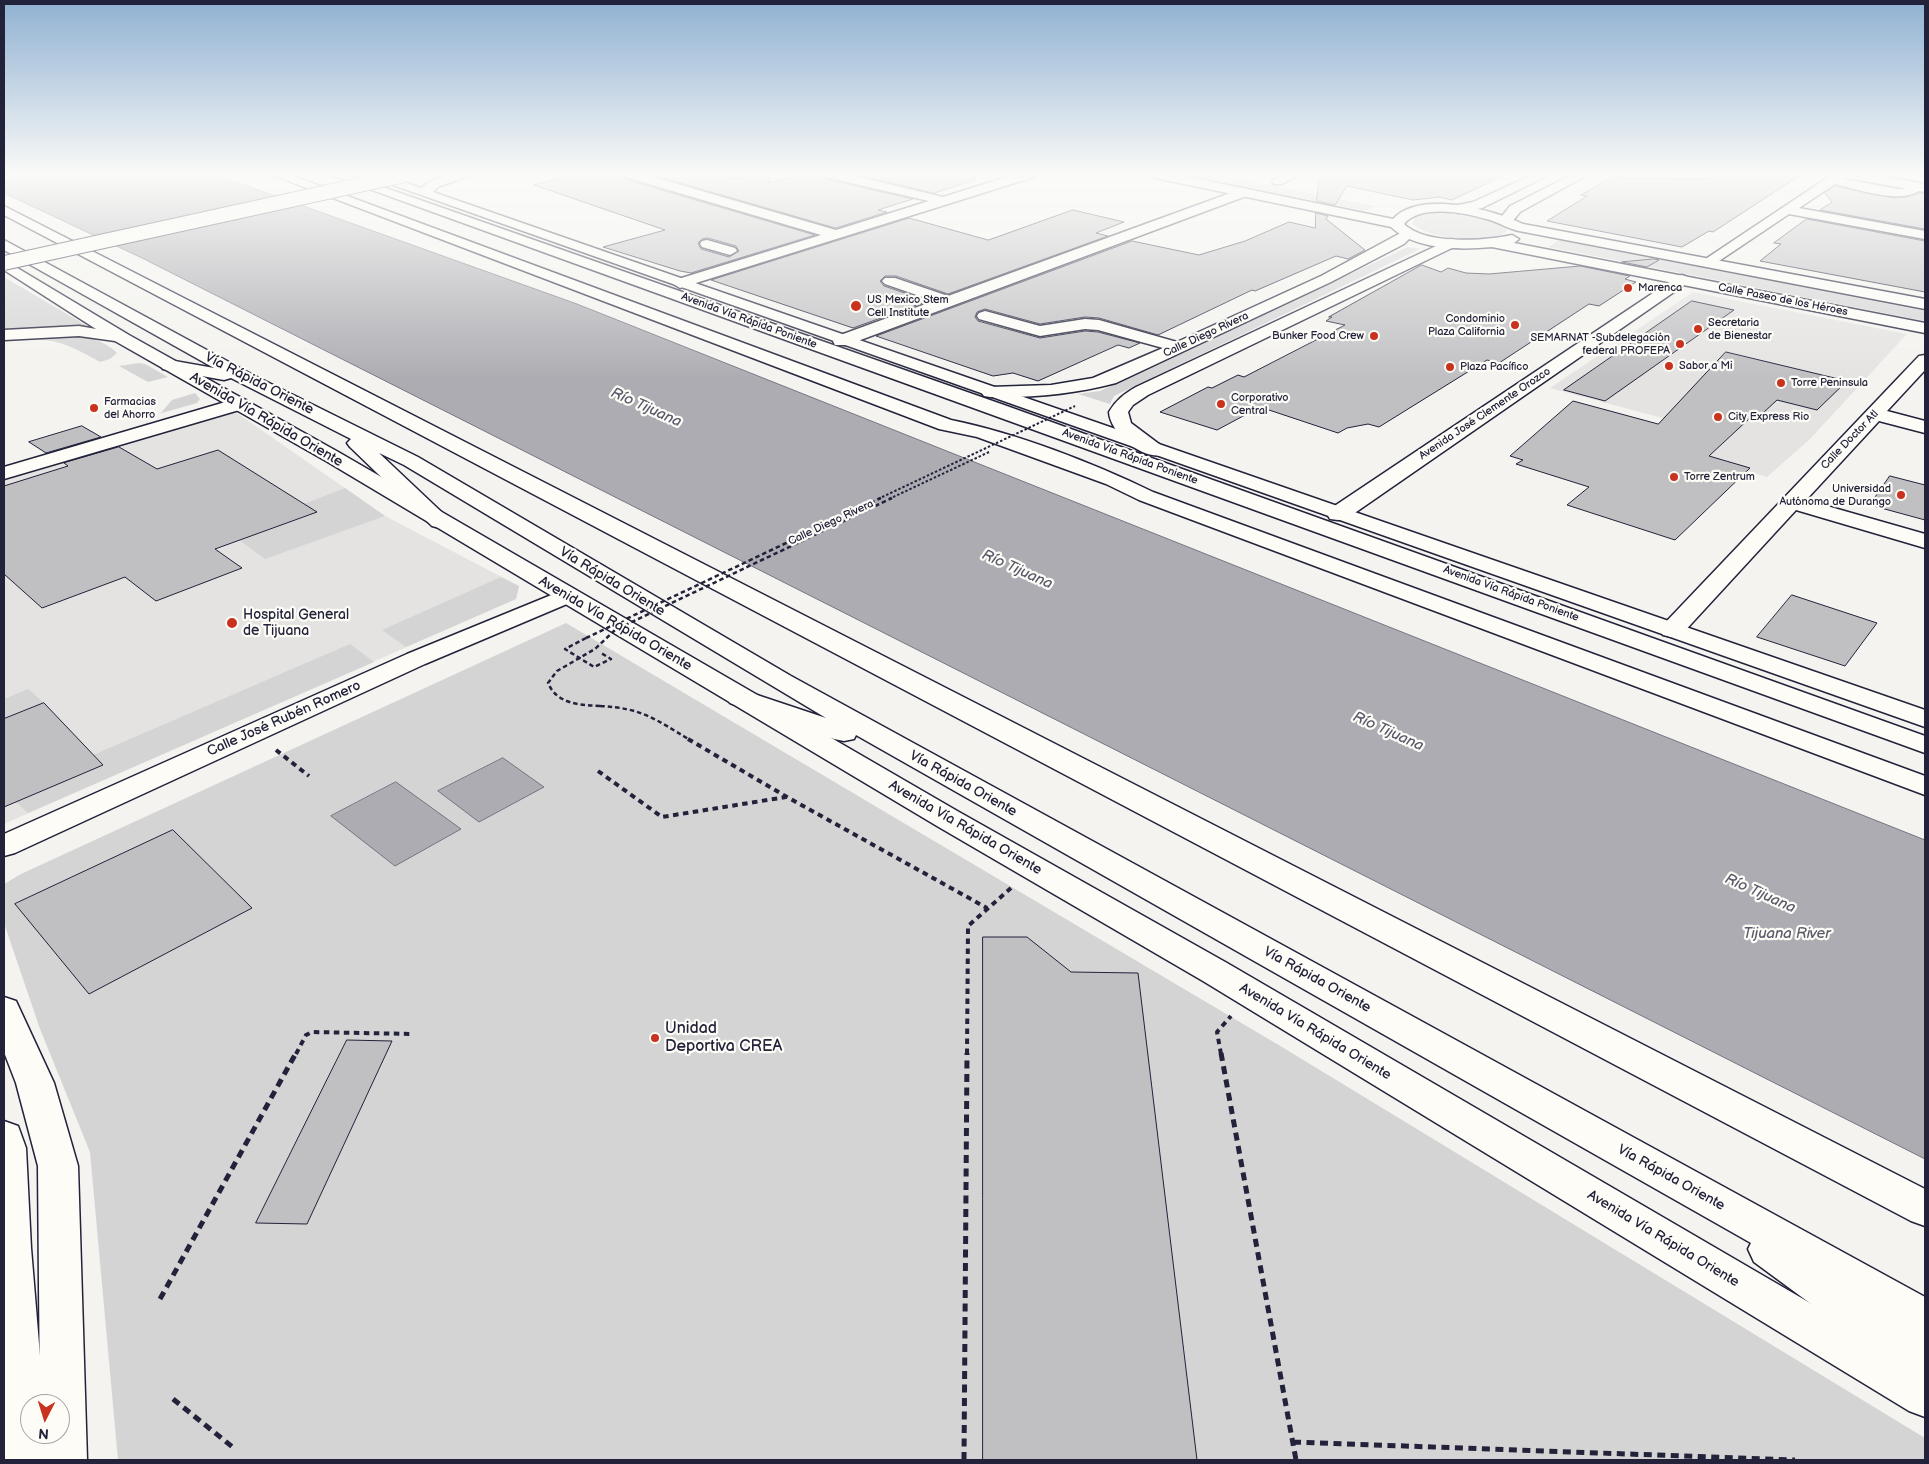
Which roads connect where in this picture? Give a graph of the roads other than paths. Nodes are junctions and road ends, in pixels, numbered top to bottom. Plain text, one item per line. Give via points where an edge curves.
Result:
1 (66, 242) edge
2 (67, 242) edge
3 (99, 242) edge
4 (458, 242) edge
5 (527, 242) edge
6 (540, 242) edge
7 (565, 242) edge
8 (808, 242) edge
9 (1107, 242) edge
10 (1398, 242) edge
11 (1609, 242) edge
12 (1738, 242) edge
13 (1451, 243) joint
14 (1494, 243) joint
15 (4, 244) edge
16 (707, 244) dead end
17 (4, 256) edge
18 (568, 257) junction
19 (756, 259) junction
20 (1708, 262) junction
21 (4, 263) edge
22 (1682, 280) junction
23 (890, 281) dead end
24 (680, 283) junction
25 (948, 301) junction
26 (1925, 304) edge
27 (985, 316) dead end
28 (1925, 328) edge
29 (4, 335) edge
30 (123, 340) junction
31 (841, 340) junction
32 (1177, 347) junction
33 (1925, 360) edge
34 (242, 391) junction
35 (990, 392) junction
36 (1875, 414) junction
37 (338, 424) junction
38 (1925, 427) edge
39 (1156, 451) junction
40 (4, 473) edge
41 (1791, 502) junction
42 (1338, 514) junction
43 (440, 521) junction
44 (1925, 541) edge
45 (566, 596) junction
46 (1672, 630) junction
47 (739, 697) junction
48 (1925, 718) edge
49 (1925, 745) edge
50 (952, 778) junction
51 (1925, 786) edge
52 (4, 846) edge
53 (4, 1010) edge
54 (4, 1137) edge
55 (1675, 1180) junction
56 (1925, 1209) edge
57 (1925, 1319) edge
58 (1925, 1361) edge
59 (1925, 1394) edge
60 (25, 1460) edge
61 (64, 1460) edge

1 - 56 main road
2 - 17 main road
3 - 21 main road, bridge
4 - 51 main road via 946,425 982,432 1104,476 1146,496
5 - 18 main road, Avenida Vía Rápida Poniente
6 - 18 main road
7 - 24 main road, Avenida Vía Rápida Poniente
8 - 19 main road
9 - 25 main road
10 - 32 main road, Calle Diego Rivera
11 - 20 main road, Calle Paseo de los Héroes
12 - 20 main road
13 - 14 main road
13 - 39 main road, Calle Diego Rivera via 1123,403 1118,411 1122,426
14 - 22 main road, Calle Paseo de los Héroes
15 - 34 main road, Vía Rápida Oriente
16 - 19 main road
18 - 49 main road, Avenida Vía Rápida Poniente
19 - 24 main road
20 - 26 main road, Calle Paseo de los Héroes
21 - 30 main road, Avenida Vía Rápida Oriente
22 - 28 main road, Calle Paseo de los Héroes
22 - 42 main road, Avenida José Clemente Orozco
23 - 25 main road
24 - 31 main road, Avenida Vía Rápida Poniente
25 - 31 main road
27 - 32 main road via 1040,331 1099,325
29 - 30 main road via 79,331
30 - 34 main road, Avenida Vía Rápida Oriente via 169,365
31 - 35 main road, Avenida Vía Rápida Poniente
32 - 35 main road, Calle Diego Rivera via 1125,373 1094,384 1046,392
33 - 36 main road, Calle Doctor Atl
34 - 37 main road, Vía Rápida Oriente
34 - 40 main road
34 - 43 main road, Avenida Vía Rápida Oriente
35 - 39 main road, Avenida Vía Rápida Poniente
36 - 38 main road
36 - 41 main road, Calle Doctor Atl
37 - 43 main road
37 - 50 main road, Vía Rápida Oriente via 411,461 684,626
39 - 42 main road, Avenida Vía Rápida Poniente
41 - 44 main road
41 - 46 main road, Calle Doctor Atl
42 - 46 main road, Avenida Vía Rápida Poniente
43 - 45 main road, Avenida Vía Rápida Oriente
45 - 47 main road, Avenida Vía Rápida Oriente
45 - 52 main road, Calle José Rubén Romero via 416,659
46 - 48 main road, Avenida Vía Rápida Poniente
47 - 50 main road via 856,737
47 - 59 main road, Avenida Vía Rápida Oriente via 1215,972
50 - 55 main road, Vía Rápida Oriente
53 - 61 main road via 35,1083 58,1166
54 - 60 main road
55 - 57 main road, Vía Rápida Oriente
55 - 58 main road

